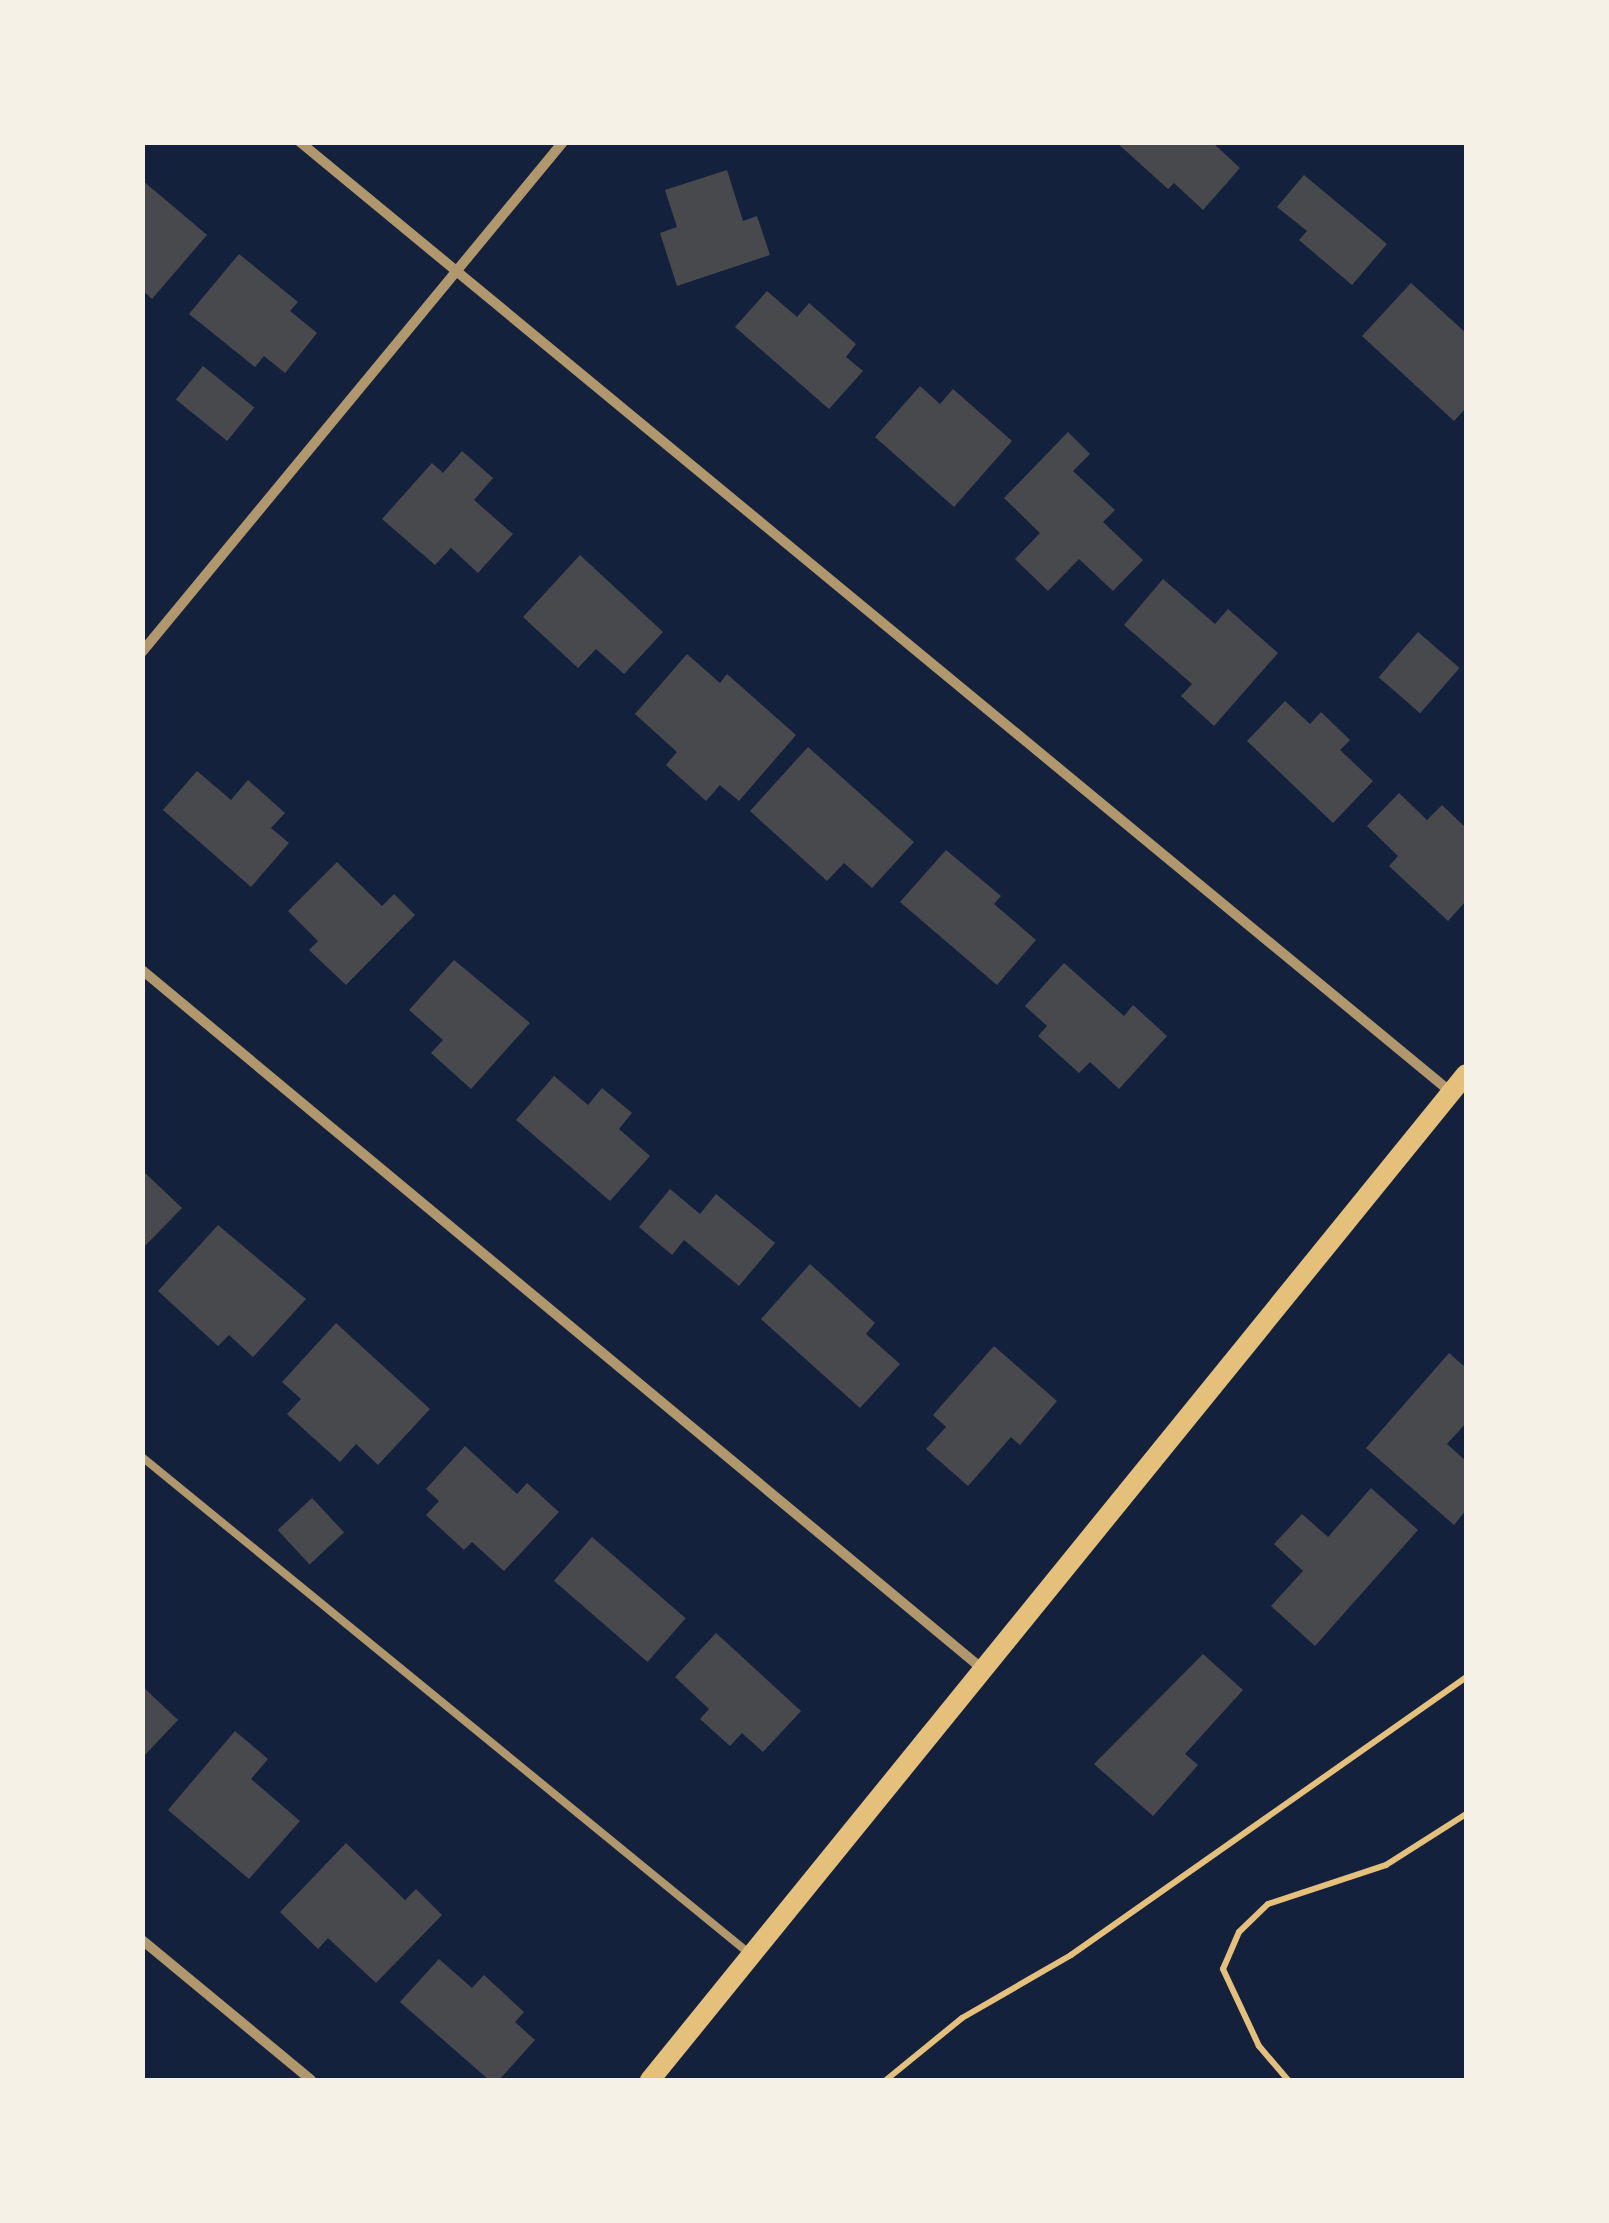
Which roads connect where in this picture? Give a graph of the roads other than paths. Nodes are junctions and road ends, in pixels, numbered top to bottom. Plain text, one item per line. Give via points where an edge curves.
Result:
1 (300, 142) edge
2 (563, 142) edge
3 (456, 272) junction
4 (142, 652) edge
5 (142, 970) edge
6 (1466, 1074) edge
7 (1452, 1092) junction
8 (142, 1457) edge
9 (980, 1667) junction
10 (142, 1940) edge
11 (752, 1956) junction
12 (310, 2080) edge
13 (650, 2080) edge

1 - 3 street
2 - 3 street
3 - 4 street
3 - 7 street
5 - 9 street
6 - 7 main road
7 - 9 main road
8 - 11 lane
9 - 11 main road
10 - 12 street
11 - 13 main road

